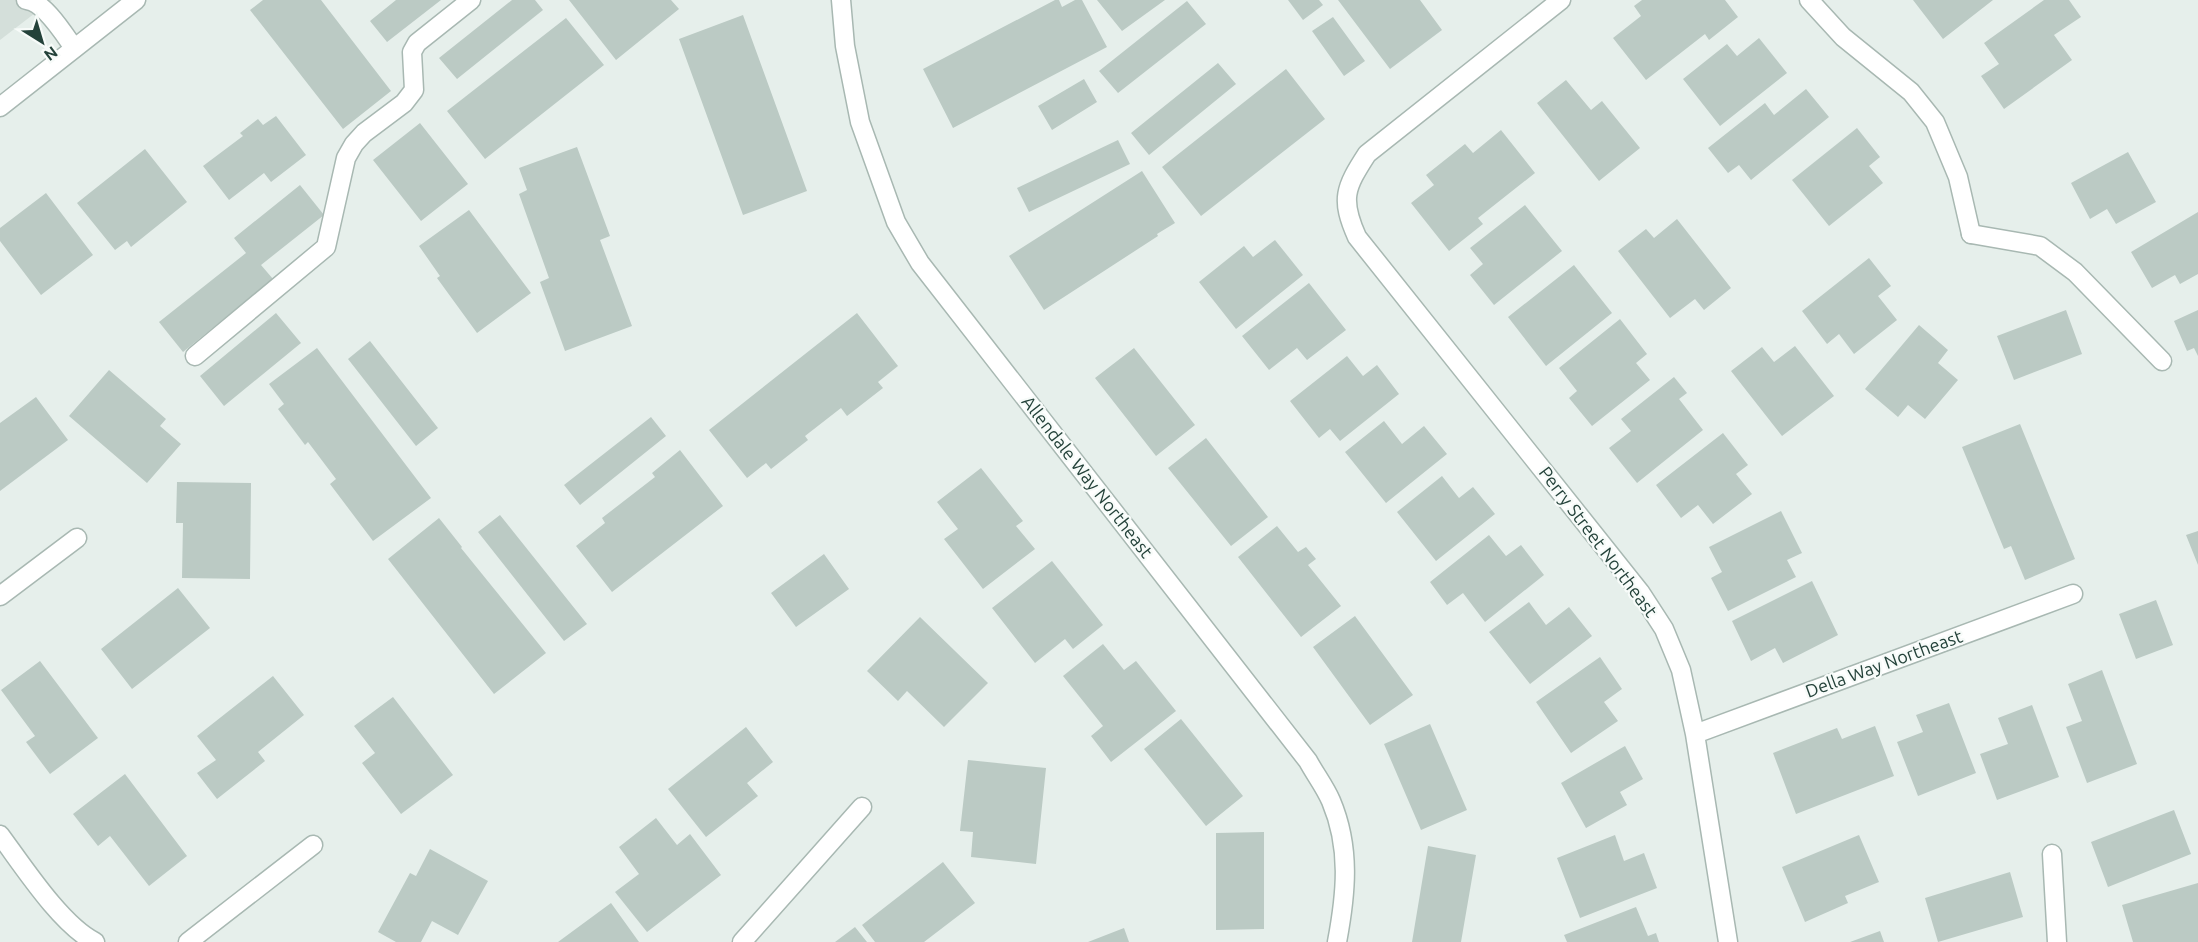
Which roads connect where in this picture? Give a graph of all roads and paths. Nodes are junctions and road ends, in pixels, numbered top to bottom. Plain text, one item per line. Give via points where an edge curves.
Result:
1 (26, 0) edge
2 (136, 0) edge
3 (471, 0) edge
4 (841, 0) edge
5 (1561, 0) edge
6 (1809, 0) edge
7 (74, 48) junction
8 (0, 106) edge
9 (195, 356) dead end
10 (2162, 360) dead end
11 (77, 538) dead end
12 (2073, 594) dead end
13 (0, 596) edge
14 (1695, 734) junction
15 (862, 807) dead end
16 (0, 835) edge
17 (313, 845) dead end
18 (2052, 854) dead end
19 (95, 942) edge
20 (188, 942) edge
21 (742, 942) edge
22 (1337, 942) edge
23 (1728, 942) edge
24 (2057, 942) edge

1 - 7 street via 49,15
2 - 7 street
3 - 9 street via 417,43 412,52 414,90 354,144 346,158 326,247
4 - 22 street, Allendale Way Northeast via 845,46 860,122 896,222 920,262 1308,761 1331,801 1346,860
5 - 14 street, Perry Street Northeast via 1367,154 1346,198 1349,219 1357,237 1640,592 1664,629 1681,670
6 - 10 street via 1843,37 1911,92 1935,122 1958,177 1971,234 2040,246 2074,272
7 - 8 street
11 - 13 street
12 - 14 street, Della Way Northeast
14 - 23 street, Perry Street Northeast
15 - 21 street
16 - 19 street via 47,899 86,938
17 - 20 street
18 - 24 street

